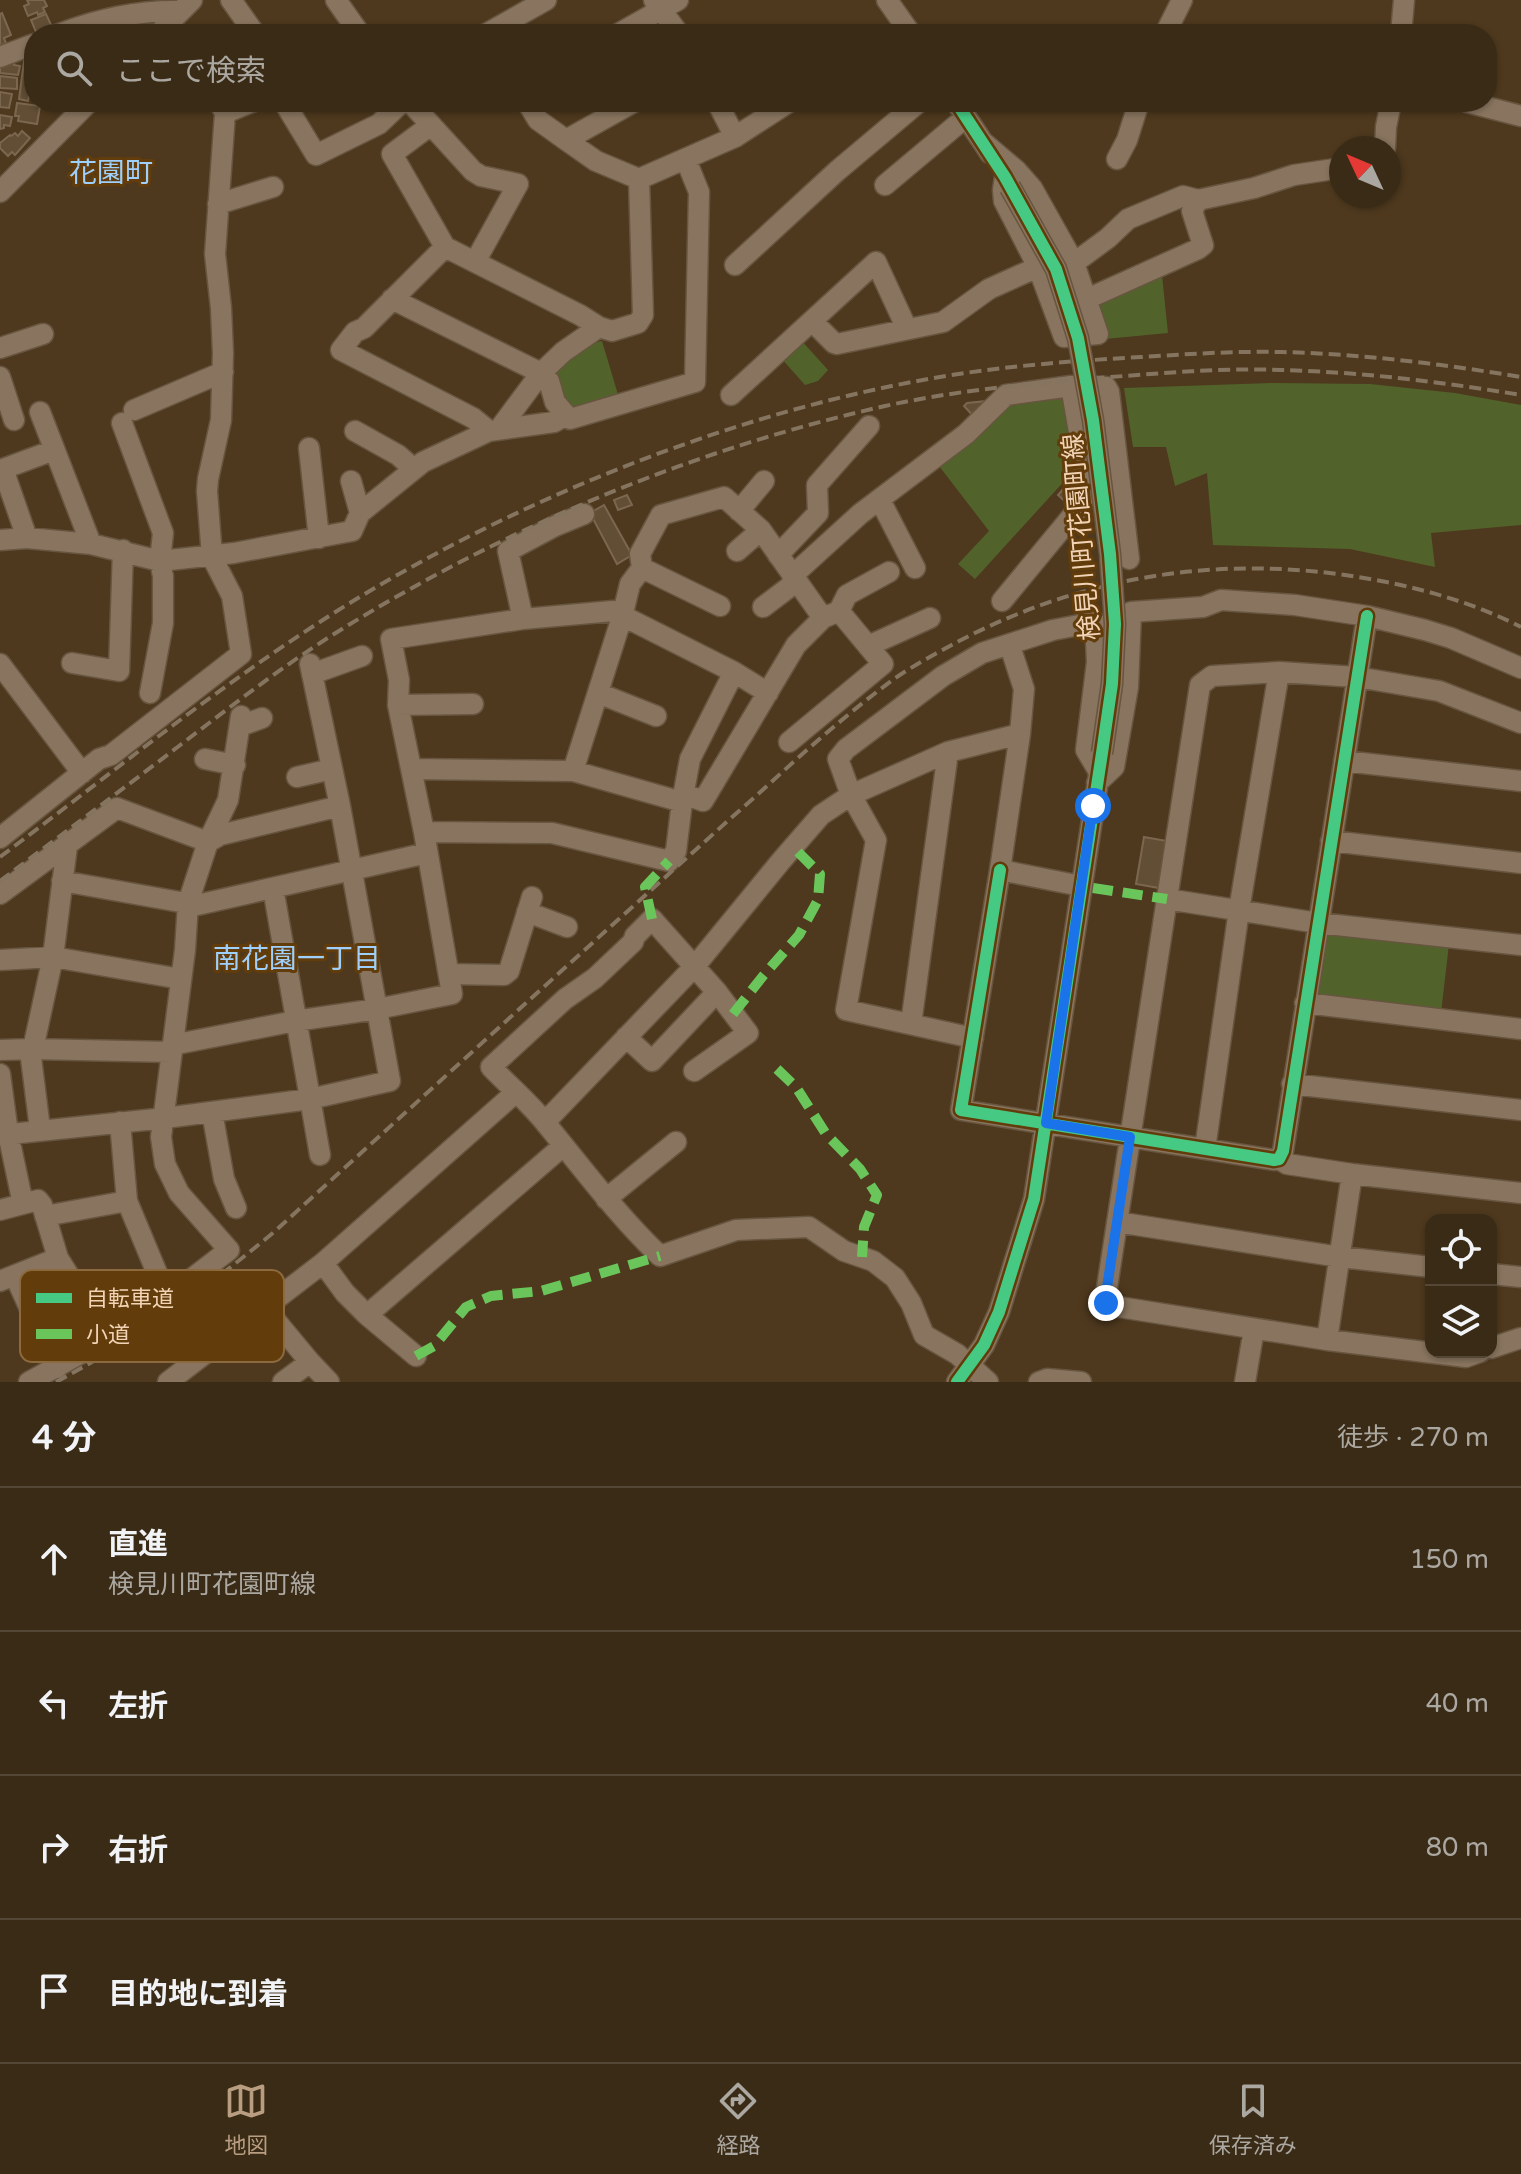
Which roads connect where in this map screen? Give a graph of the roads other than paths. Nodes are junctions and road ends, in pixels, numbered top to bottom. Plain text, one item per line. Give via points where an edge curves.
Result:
1 (231, 0) edge
2 (336, 0) edge
3 (546, 0) edge
4 (887, 0) edge
5 (1182, 0) edge
6 (1404, 0) edge
7 (664, 3) edge
8 (176, 20) edge
9 (85, 24) edge
10 (248, 24) edge
11 (353, 24) edge
12 (504, 24) edge
13 (633, 24) edge
14 (674, 24) edge
15 (900, 24) edge
16 (1170, 24) edge
17 (1402, 24) edge
18 (24, 48) edge
19 (0, 57) edge
20 (1497, 110) edge
21 (79, 112) edge
22 (222, 112) edge
23 (290, 112) edge
24 (392, 112) edge
25 (419, 112) edge
26 (533, 112) edge
27 (616, 112) edge
28 (722, 112) edge
29 (774, 112) edge
30 (907, 112) edge
31 (959, 112) edge
32 (962, 112) edge
33 (1136, 112) edge
34 (1389, 112) edge
35 (1521, 116) edge
36 (431, 125) junction
37 (1386, 136) edge
38 (735, 137) junction
39 (566, 140) junction
40 (984, 143) junction
41 (1117, 159) dead end
42 (686, 160) junction
43 (1329, 170) edge
44 (639, 179) junction
45 (1008, 182) junction
46 (885, 185) dead end
47 (273, 187) dead end
48 (0, 192) edge
49 (1198, 200) junction
50 (218, 204) junction
51 (445, 247) junction
52 (475, 262) junction
53 (1074, 263) junction
54 (735, 265) dead end
55 (1038, 267) junction
56 (392, 299) junction
57 (1087, 299) junction
58 (812, 321) junction
59 (599, 327) junction
60 (907, 329) junction
61 (43, 334) dead end
62 (0, 348) edge
63 (223, 372) junction
64 (541, 373) junction
65 (0, 377) edge
66 (1071, 386) junction
67 (731, 395) dead end
68 (40, 412) dead end
69 (566, 415) junction
70 (14, 420) dead end
71 (869, 426) dead end
72 (494, 429) junction
73 (355, 431) dead end
74 (309, 448) dead end
75 (54, 450) junction
76 (414, 469) junction
77 (351, 481) dead end
78 (764, 481) dead end
79 (880, 500) junction
80 (739, 511) junction
81 (360, 513) junction
82 (584, 514) dead end
83 (761, 530) junction
84 (27, 538) junction
85 (319, 538) junction
86 (0, 540) edge
87 (91, 544) junction
88 (123, 550) junction
89 (737, 551) dead end
90 (778, 555) junction
91 (212, 557) junction
92 (1129, 559) dead end
93 (160, 561) junction
94 (642, 568) junction
95 (915, 568) dead end
96 (889, 572) dead end
97 (794, 579) junction
98 (1002, 601) dead end
99 (720, 606) dead end
100 (763, 607) dead end
101 (831, 615) junction
102 (1367, 616) junction
103 (622, 617) junction
104 (930, 618) dead end
105 (523, 619) junction
106 (868, 646) junction
107 (1010, 646) junction
108 (362, 656) dead end
109 (72, 663) dead end
110 (0, 664) edge
111 (1521, 668) edge
112 (734, 672) junction
113 (1279, 672) junction
114 (1357, 677) junction
115 (150, 693) dead end
116 (598, 693) junction
117 (768, 693) junction
118 (473, 704) dead end
119 (398, 705) junction
120 (656, 716) dead end
121 (262, 718) dead end
122 (1521, 723) edge
123 (1020, 734) junction
124 (789, 742) dead end
125 (948, 752) junction
126 (205, 759) dead end
127 (1344, 761) junction
128 (235, 765) junction
129 (332, 769) junction
130 (412, 769) junction
131 (1099, 769) junction
132 (573, 771) junction
133 (82, 773) junction
134 (297, 777) dead end
135 (1521, 781) edge
136 (851, 795) junction
137 (683, 798) junction
138 (340, 806) junction
139 (424, 832) junction
140 (0, 838) edge
141 (1331, 841) junction
142 (208, 842) junction
143 (67, 846) junction
144 (427, 853) junction
145 (1521, 863) edge
146 (1000, 870) junction
147 (351, 871) junction
148 (62, 881) junction
149 (1081, 886) junction
150 (273, 888) junction
151 (0, 894) edge
152 (1167, 899) junction
153 (188, 903) junction
154 (1239, 910) junction
155 (1318, 923) junction
156 (567, 927) dead end
157 (1521, 945) edge
158 (53, 957) junction
159 (0, 960) edge
160 (695, 966) junction
161 (449, 974) junction
162 (181, 979) junction
163 (717, 992) junction
164 (1305, 1003) junction
165 (377, 1009) junction
166 (295, 1021) junction
167 (911, 1024) junction
168 (1521, 1029) edge
169 (626, 1037) junction
170 (973, 1038) junction
171 (172, 1048) junction
172 (32, 1049) junction
173 (0, 1050) edge
174 (694, 1071) dead end
175 (0, 1074) edge
176 (1292, 1084) junction
177 (515, 1093) junction
178 (310, 1099) junction
179 (1521, 1110) edge
180 (212, 1112) junction
181 (165, 1118) junction
182 (120, 1122) junction
183 (545, 1122) junction
184 (1046, 1123) junction
185 (40, 1129) junction
186 (4, 1134) edge
187 (1130, 1137) junction
188 (676, 1142) dead end
189 (563, 1146) junction
190 (1205, 1149) junction
191 (320, 1155) dead end
192 (1279, 1159) junction
193 (1352, 1174) junction
194 (1521, 1193) edge
195 (606, 1199) junction
196 (127, 1201) junction
197 (23, 1204) junction
198 (236, 1208) dead end
199 (0, 1210) edge
200 (45, 1216) junction
201 (1117, 1222) junction
202 (1340, 1257) junction
203 (58, 1258) junction
204 (323, 1263) junction
205 (1425, 1266) edge
206 (28, 1270) edge
207 (66, 1270) edge
208 (156, 1270) edge
209 (203, 1270) edge
210 (1497, 1275) edge
211 (1521, 1277) edge
212 (8, 1278) edge
213 (284, 1294) edge
214 (20, 1300) edge
215 (367, 1315) junction
216 (1254, 1329) junction
217 (284, 1331) edge
218 (1521, 1338) edge
219 (1327, 1340) junction
220 (1497, 1346) edge
221 (1425, 1352) edge
222 (416, 1356) dead end
223 (54, 1362) edge
224 (67, 1362) edge
225 (195, 1362) edge
226 (310, 1362) junction
227 (57, 1368) junction
228 (963, 1374) edge
229 (29, 1382) edge
230 (168, 1382) edge
231 (283, 1382) edge
232 (329, 1382) edge
233 (988, 1382) edge
234 (1039, 1382) edge
235 (1081, 1382) edge
236 (1245, 1382) edge

1 - 10 street
2 - 11 street
3 - 12 street
4 - 15 street
5 - 16 street
6 - 17 street
7 - 13 street
7 - 14 street
8 - 9 street via 154,10
18 - 19 street
20 - 35 street
21 - 48 street
22 - 50 street
23 - 24 street via 316,155 379,124
25 - 36 street
26 - 39 street
27 - 39 street
28 - 38 street
29 - 38 street
30 - 54 street
31 - 46 street
32 - 40 street, 検見川町花園町線
33 - 41 street
34 - 37 street
36 - 51 street via 392,154
36 - 52 street via 473,171 518,184
38 - 42 street
39 - 44 street via 596,161
40 - 45 street, 検見川町花園町線
40 - 53 street via 1032,188
42 - 44 street
42 - 69 street via 699,192 695,382 570,419
43 - 49 street
44 - 59 street via 643,315 638,323 612,331
45 - 55 street via 1004,201
45 - 131 street, 検見川町花園町線, bridge via 1056,269 1078,338 1093,420 1115,624
47 - 50 street
49 - 53 street via 1183,196 1128,219
49 - 57 street via 1192,211 1203,245
50 - 63 street via 215,254
51 - 52 street
51 - 56 street
52 - 59 street
53 - 57 street
55 - 57 street via 1064,337 1098,334
55 - 60 street via 989,289 943,322
56 - 64 street
56 - 72 street via 341,350
58 - 60 street via 837,344
58 - 60 street via 876,262
58 - 67 street
59 - 64 street
61 - 62 street
63 - 91 street via 221,420 208,479
63 - 93 street via 128,416 163,533
64 - 69 street
64 - 72 street
65 - 70 street
66 - 79 street via 1006,395 966,434
66 - 92 street via 1106,387 1109,392
66 - 98 street via 1087,498
68 - 75 street
69 - 72 street via 554,422
71 - 90 street via 817,485 818,513
72 - 76 street
73 - 76 street
74 - 85 street
75 - 84 street via 3,469
75 - 87 street
76 - 81 street
77 - 81 street
78 - 80 street
79 - 95 street
79 - 97 street
80 - 83 street
80 - 94 street via 724,497 661,515 640,554
81 - 85 street via 352,531
82 - 105 street via 508,551
83 - 89 street
83 - 90 street
84 - 86 street
84 - 87 street
85 - 91 street
87 - 88 street
88 - 93 street
88 - 109 street via 119,671
90 - 97 street
91 - 93 street
91 - 133 street via 232,596 241,654
93 - 115 street via 163,623
94 - 99 street
94 - 103 street via 630,584
96 - 101 street via 847,595
97 - 100 street
97 - 101 street
101 - 106 street
101 - 117 street via 796,645
102 - 111 street via 1451,638
102 - 114 street
102 - 131 street via 1221,600 1203,607 1131,612 1128,687 1114,767
103 - 105 street via 613,611
103 - 112 street
103 - 116 street
104 - 106 street
105 - 119 street via 391,639
106 - 124 street via 883,664
107 - 123 street via 1024,689
107 - 131 street via 1095,622 1097,662 1086,750
107 - 136 street via 982,653 943,676 846,749 838,759
108 - 129 street via 311,669
110 - 133 street
112 - 117 street
112 - 137 street via 690,759
113 - 114 street
113 - 152 street via 1212,676 1200,685
113 - 154 street
114 - 122 street via 1439,691
114 - 127 street
116 - 120 street
116 - 132 street
117 - 137 street via 703,801
118 - 119 street
119 - 130 street
121 - 128 street via 240,721
123 - 125 street
123 - 146 street
125 - 136 street
125 - 167 street
126 - 128 street
127 - 135 street
127 - 141 street
128 - 142 street via 228,800
129 - 134 street
129 - 138 street
130 - 132 street
130 - 139 street
131 - 149 street, 検見川町花園町線
132 - 137 street
133 - 140 street
136 - 160 street via 821,815
136 - 167 street via 876,840 846,1010
137 - 139 street via 676,851 669,861 552,833
138 - 142 street
138 - 147 street
139 - 144 street
141 - 145 street
141 - 155 street
142 - 143 street via 117,808
142 - 153 street
143 - 148 street
143 - 151 street
144 - 147 street
144 - 161 street
146 - 149 street
146 - 170 street
147 - 150 street
147 - 165 street
148 - 153 street
148 - 158 street
149 - 184 street, 検見川町花園町線
150 - 153 street
150 - 166 street
152 - 154 street
152 - 187 street
153 - 162 street
154 - 155 street
154 - 190 street
155 - 157 street
155 - 164 street
156 - 161 street via 530,905 509,971
158 - 159 street
158 - 162 street
158 - 172 street
160 - 163 street
160 - 169 street
160 - 177 street via 652,919 595,978 491,1067
161 - 165 street via 452,994
162 - 171 street
163 - 169 street via 652,1061
163 - 174 street via 748,1033
164 - 168 street
164 - 176 street
165 - 166 street
165 - 178 street via 390,1081
166 - 171 street
166 - 178 street
167 - 170 street
169 - 183 street
170 - 184 street via 961,1110
171 - 172 street
171 - 181 street
172 - 173 street
172 - 185 street
175 - 186 street
176 - 179 street
176 - 192 street
177 - 183 street
177 - 204 street
178 - 180 street
178 - 191 street
180 - 181 street
180 - 198 street via 224,1179
181 - 182 street
181 - 209 street via 165,1164 179,1193 229,1250
182 - 185 street
182 - 196 street
183 - 189 street
184 - 187 street
184 - 228 street, 検見川町花園町線 via 1034,1199 1011,1277 984,1345
185 - 186 street
186 - 197 street
187 - 190 street
187 - 201 street
188 - 195 street
189 - 195 street
189 - 215 street
190 - 192 street
192 - 193 street
193 - 194 street
193 - 202 street
195 - 228 street via 660,1256 736,1230 809,1227 895,1278 924,1335 957,1354
196 - 200 street
196 - 208 street
197 - 199 street
197 - 200 street via 38,1200
200 - 203 street
201 - 202 street
201 - 216 street via 1106,1303
202 - 205 street
202 - 219 street
203 - 206 street
203 - 207 street
204 - 213 street
204 - 215 street
210 - 211 street
212 - 214 street
215 - 222 street
216 - 219 street
216 - 236 street
217 - 226 street
218 - 220 street
219 - 221 street
223 - 227 street
224 - 227 street
225 - 230 street
226 - 231 street
226 - 232 street
227 - 229 street
228 - 233 street
234 - 235 street

